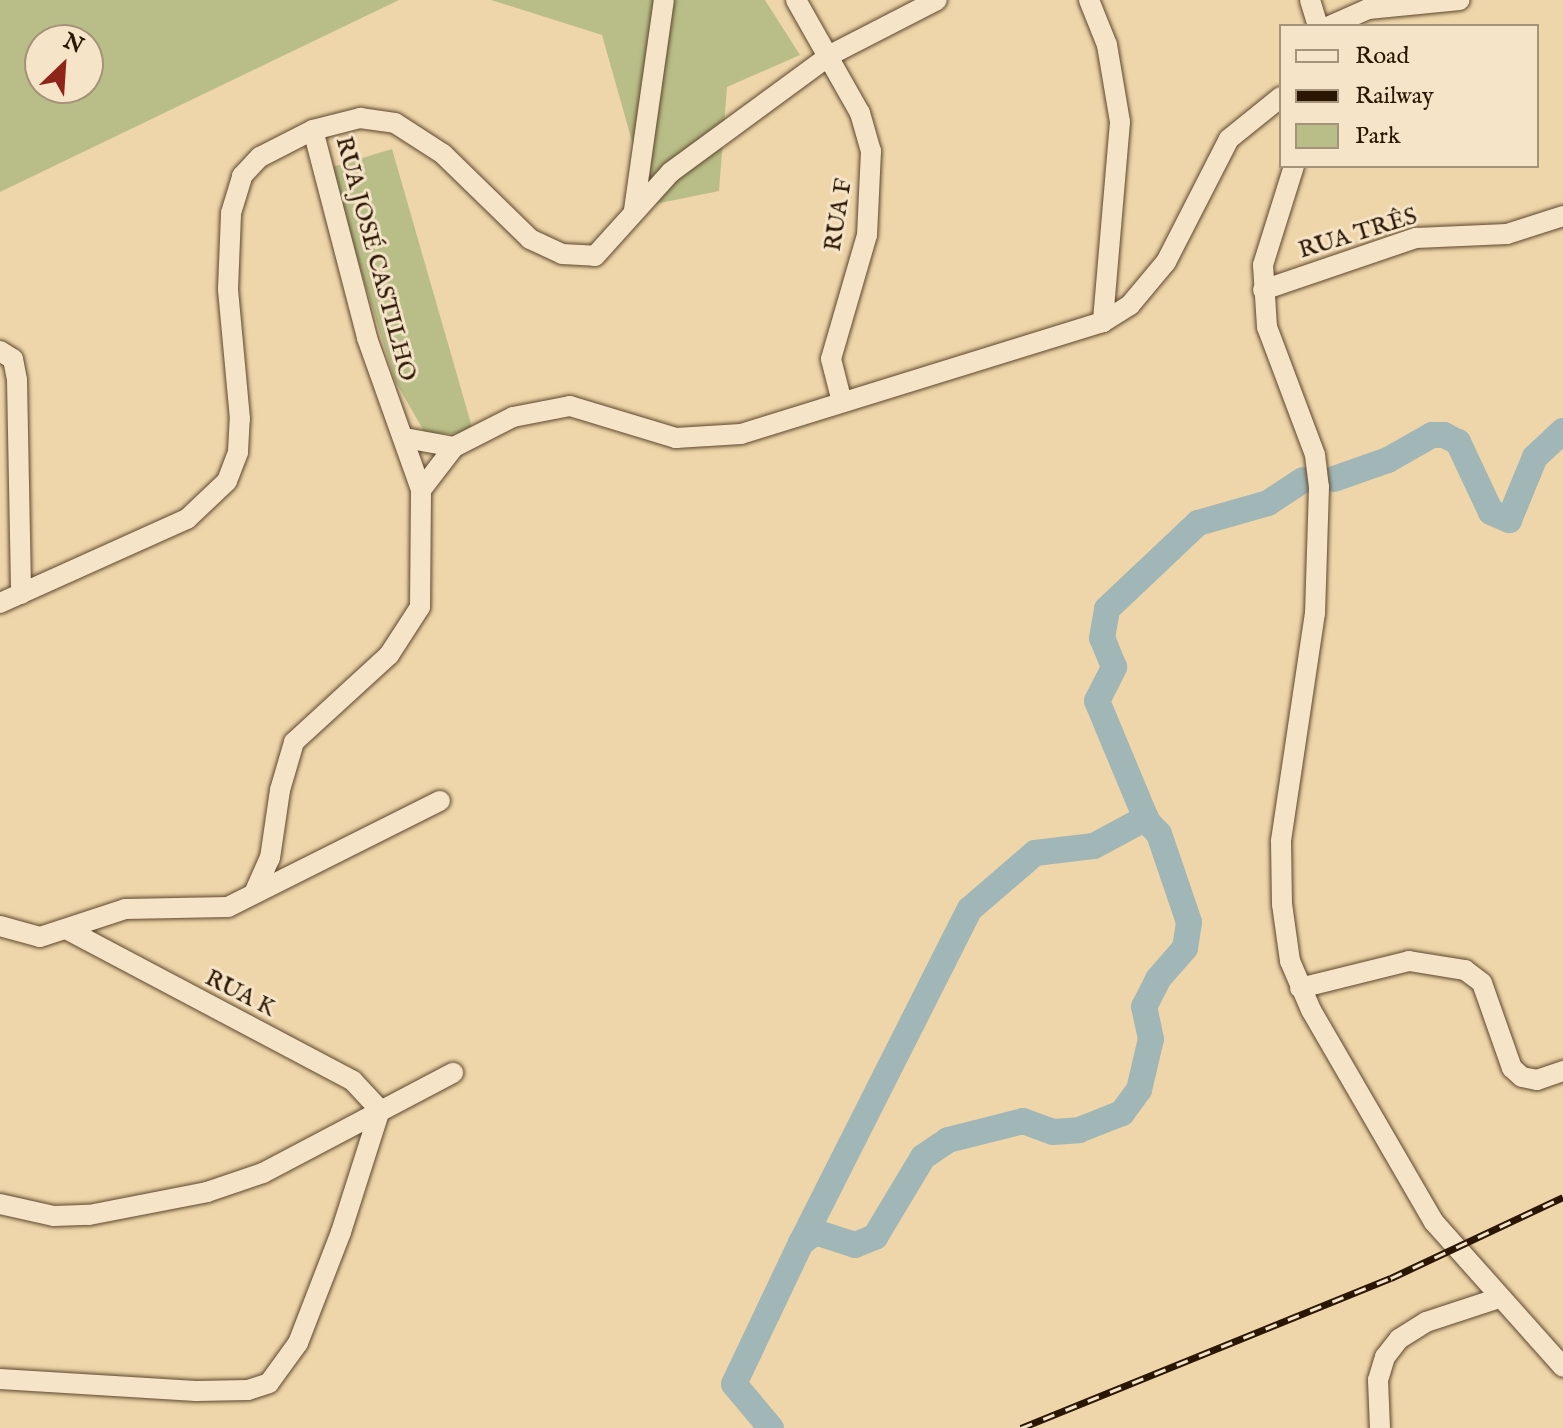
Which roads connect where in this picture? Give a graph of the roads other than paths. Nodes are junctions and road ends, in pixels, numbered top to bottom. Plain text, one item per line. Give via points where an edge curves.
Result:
1 (664, 0) edge
2 (796, 0) edge
3 (937, 0) edge
4 (1089, 0) edge
5 (1310, 0) edge
6 (1460, 0) edge
7 (1317, 24) edge
8 (1334, 24) edge
9 (830, 55) junction
10 (1279, 99) edge
11 (313, 130) junction
12 (1293, 168) edge
13 (633, 214) junction
14 (1563, 216) edge
15 (1263, 290) junction
16 (1103, 322) junction
17 (3, 352) edge
18 (842, 402) junction
19 (405, 438) junction
20 (454, 447) junction
21 (421, 490) junction
22 (21, 594) junction
23 (0, 603) edge
24 (440, 801) dead end
25 (255, 891) junction
26 (0, 926) edge
27 (70, 931) junction
28 (1300, 988) junction
29 (1563, 1071) edge
30 (453, 1073) dead end
31 (380, 1110) junction
32 (0, 1204) edge
33 (1499, 1298) junction
34 (1563, 1367) edge
35 (0, 1379) edge
36 (1380, 1428) edge

1 - 13 street
2 - 9 street, RUA F
3 - 9 street
4 - 16 street via 1114,71 1120,122
5 - 7 street
6 - 8 street via 1368,9
9 - 13 street via 671,172
9 - 18 street, RUA F via 860,113 871,151 867,235 831,359
10 - 16 street via 1229,139 1166,262 1130,305
11 - 13 street via 360,118 407,127 455,164 530,239 562,254 595,256
11 - 19 street, RUA JOSÉ CASTILHO via 367,338
11 - 22 street via 260,157 237,186 228,289 240,419 238,452 227,481 187,519
12 - 15 street via 1268,241
14 - 15 street, RUA TRÊS via 1507,234 1416,238
15 - 28 street via 1267,327 1315,455 1319,487 1315,613 1281,841 1282,904 1290,961
16 - 18 street
17 - 22 street via 17,380
18 - 20 street via 709,440 676,438 587,408 545,409 513,417
19 - 20 street
19 - 21 street, RUA JOSÉ CASTILHO
20 - 21 street
21 - 25 street, RUA JOSÉ CASTILHO via 420,607 389,655 294,742 281,781 270,858
22 - 23 street
24 - 25 street
25 - 27 street via 228,907 125,909
26 - 27 street via 40,937
27 - 31 street, RUA K via 338,1072
28 - 29 street via 1409,961 1465,970 1482,983 1512,1068 1537,1080
28 - 33 street via 1416,1194
30 - 31 street
31 - 32 street via 263,1173 207,1192 89,1215 54,1216
31 - 35 street via 298,1343 269,1383 248,1390 196,1391
33 - 34 street
33 - 36 street via 1426,1322 1399,1339 1385,1357 1378,1380

